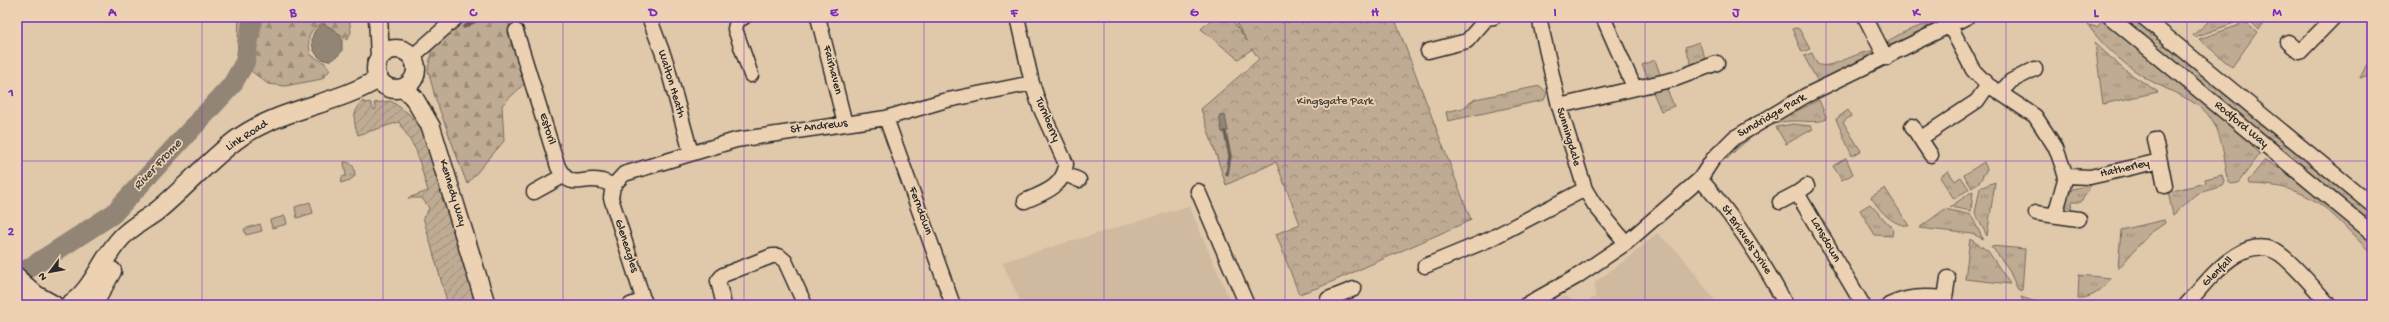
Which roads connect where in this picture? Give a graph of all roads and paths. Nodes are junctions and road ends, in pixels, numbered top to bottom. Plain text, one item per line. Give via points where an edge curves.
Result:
1 (457, 17) edge
2 (649, 17) edge
3 (744, 17) edge
4 (818, 17) edge
5 (1017, 17) edge
6 (1494, 17) edge
7 (1539, 17) edge
8 (1603, 17) edge
9 (1865, 17) edge
10 (1967, 17) edge
11 (2110, 17) edge
12 (2143, 17) edge
13 (2334, 17) edge
14 (378, 18) edge
15 (1950, 26) junction
16 (516, 31) dead end
17 (2288, 42) dead end
18 (1428, 51) dead end
19 (406, 53) junction
20 (380, 57) junction
21 (1886, 58) junction
22 (1717, 63) dead end
23 (2035, 69) dead end
24 (751, 75) dead end
25 (378, 79) junction
26 (1032, 83) junction
27 (1634, 87) junction
28 (404, 88) junction
29 (1994, 89) junction
30 (1559, 106) junction
31 (886, 118) junction
32 (845, 124) junction
33 (1912, 126) dead end
34 (1921, 138) junction
35 (2155, 140) dead end
36 (691, 153) junction
37 (1931, 155) dead end
38 (2160, 161) junction
39 (1065, 174) junction
40 (563, 176) junction
41 (2066, 176) junction
42 (1700, 179) junction
43 (1079, 180) dead end
44 (613, 186) junction
45 (2165, 186) dead end
46 (1585, 189) junction
47 (1198, 191) dead end
48 (534, 192) dead end
49 (1025, 201) dead end
50 (1780, 202) dead end
51 (2372, 205) edge
52 (155, 212) junction
53 (2036, 213) dead end
54 (2055, 215) junction
55 (2079, 218) dead end
56 (2372, 233) edge
57 (1626, 243) junction
58 (1425, 266) dead end
59 (1948, 278) dead end
60 (18, 279) edge
61 (1354, 289) dead end
62 (1327, 297) edge
63 (1944, 301) edge
64 (645, 303) edge
65 (24, 305) edge
66 (54, 305) edge
67 (69, 305) edge
68 (93, 305) edge
69 (486, 305) edge
70 (630, 305) edge
71 (724, 305) edge
72 (805, 305) edge
73 (953, 305) edge
74 (1247, 305) edge
75 (1526, 305) edge
76 (1786, 305) edge
77 (1863, 305) edge
78 (1889, 305) edge
79 (2186, 305) edge
80 (2329, 305) edge

1 - 19 street
2 - 36 street, Walton Heath via 666,62
3 - 24 street via 737,21 736,29
4 - 32 street, Fairhaven
5 - 26 street, Turnberry
6 - 18 street via 1487,18 1467,41
7 - 30 street, Sunningdale
8 - 27 street
9 - 21 street
10 - 15 street, Sundridge Park
11 - 56 street, Rodford Way
12 - 51 street, Rodford Way
13 - 17 street via 2300,52
14 - 19 main road
14 - 20 main road
15 - 21 street, Sundridge Park
15 - 29 street via 1973,70
16 - 40 street, Estoril
19 - 20 main road via 386,52
19 - 28 main road via 416,72 413,80
20 - 25 main road via 376,64
21 - 42 street, Sundridge Park via 1805,96 1734,138 1713,159
22 - 27 street via 1675,79
23 - 29 street
25 - 28 main road via 389,89
25 - 52 main road, Link Road via 346,95 266,122 236,140
26 - 31 street, St Andrews via 943,100
26 - 39 street, Turnberry via 1049,131 1066,164
27 - 30 street
28 - 69 main road, Kennedy Way via 414,98 432,127
29 - 34 street
29 - 41 street via 2035,116 2056,148
30 - 46 street, Sunningdale
31 - 32 street, St Andrews
31 - 73 street, Ferndown
32 - 36 street, St Andrews via 736,140
33 - 34 street
34 - 37 street
35 - 38 street
36 - 44 street, St Andrews via 624,174
38 - 41 street, Hatherley via 2090,177
38 - 45 street, Hatherley
39 - 43 street
39 - 49 street via 1051,190
40 - 44 street via 575,183 601,181
40 - 48 street
41 - 54 street
42 - 57 street, Sundridge Park
42 - 76 street, St Briavels Drive via 1717,198 1770,276
44 - 64 street, Gleneagles via 611,198
46 - 57 street, Sunningdale
46 - 58 street via 1488,240
47 - 74 street
50 - 77 street, Lansdown via 1802,189
52 - 67 main road, Link Road via 122,237 104,260 88,289
52 - 68 main road, Link Road via 113,269
53 - 54 street
54 - 55 street
57 - 75 street, Sundridge Park via 1576,277
59 - 63 street
60 - 65 main road
60 - 66 main road via 36,295
61 - 62 street
63 - 78 street via 1918,296 1900,299
64 - 70 street
71 - 72 street via 718,281 724,275 772,256 779,256 785,261
79 - 80 street, Glenfall via 2227,260 2241,252 2268,249 2284,257

